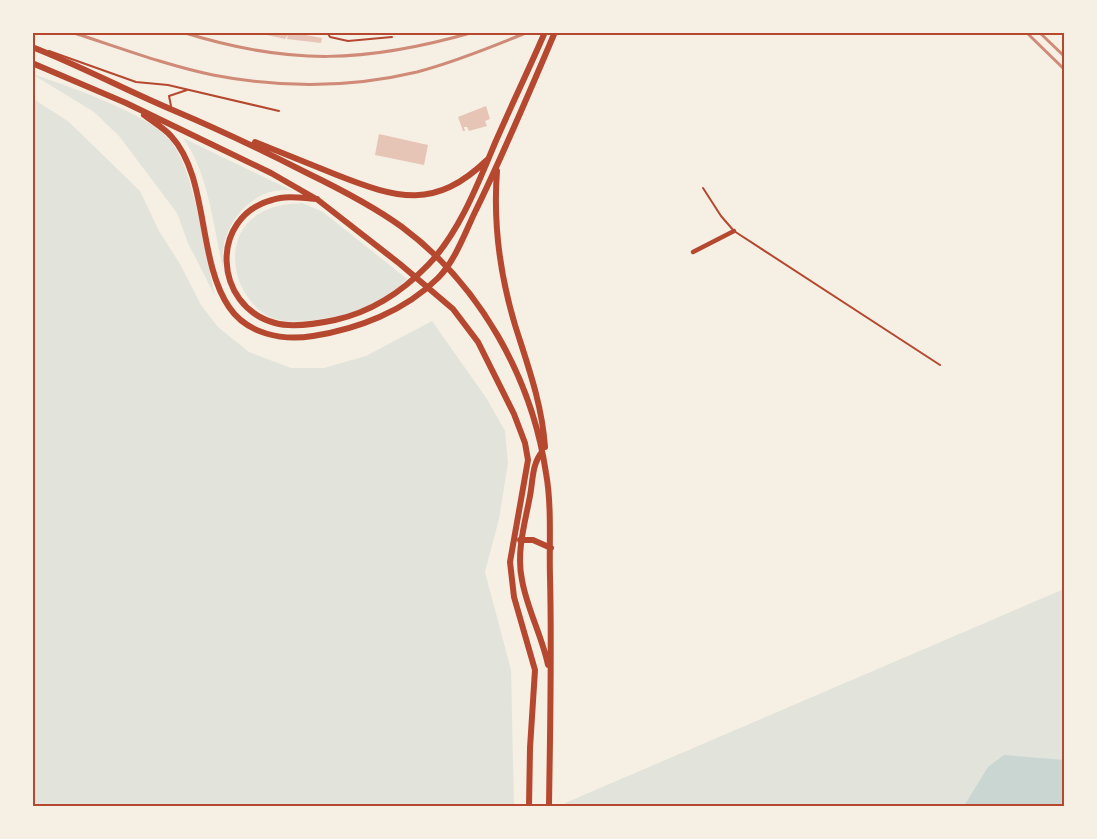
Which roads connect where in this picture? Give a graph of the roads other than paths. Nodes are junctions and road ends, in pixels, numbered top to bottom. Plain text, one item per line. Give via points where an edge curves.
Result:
1 (328, 32) edge
2 (545, 32) edge
3 (555, 32) edge
4 (392, 37) dead end
5 (32, 46) edge
6 (32, 63) edge
7 (190, 90) junction
8 (126, 103) junction
9 (174, 111) junction
10 (279, 111) dead end
11 (198, 120) junction
12 (490, 157) junction
13 (498, 166) junction
14 (703, 188) dead end
15 (318, 200) junction
16 (734, 231) junction
17 (694, 252) dead end
18 (940, 365) dead end
19 (542, 452) junction
20 (547, 476) junction
21 (521, 538) junction
22 (551, 548) junction
23 (512, 549) junction
24 (550, 694) junction
25 (529, 806) edge
26 (549, 806) edge

1 - 4 lane via 330,37 340,40
2 - 12 main road
3 - 13 main road
5 - 7 lane via 136,82
5 - 9 main road
6 - 8 main road
7 - 9 lane via 170,96
7 - 10 lane
8 - 13 main road via 170,134 181,150 194,187 214,273 228,306 243,322 278,337 297,338 341,331 368,322 422,292 440,277 454,254
8 - 15 main road via 271,173
9 - 11 main road
11 - 12 main road via 384,193 405,196 441,191 457,184
11 - 19 main road via 337,188 378,211 421,243 462,284 484,314 529,401
12 - 15 main road via 444,247 401,290 359,314 326,322 286,325 261,318 244,305 231,286 226,265 230,238 240,220 264,202 284,198
13 - 20 main road via 495,206 500,256 515,324 539,406
14 - 16 lane
15 - 23 main road via 453,309 492,366 525,443 528,460
16 - 17 street
16 - 18 lane
19 - 20 main road
19 - 21 main road via 535,463
20 - 22 main road
21 - 22 main road
21 - 23 main road
21 - 24 main road via 522,582 545,650
22 - 24 main road
23 - 25 main road via 511,586 535,670
24 - 26 main road

